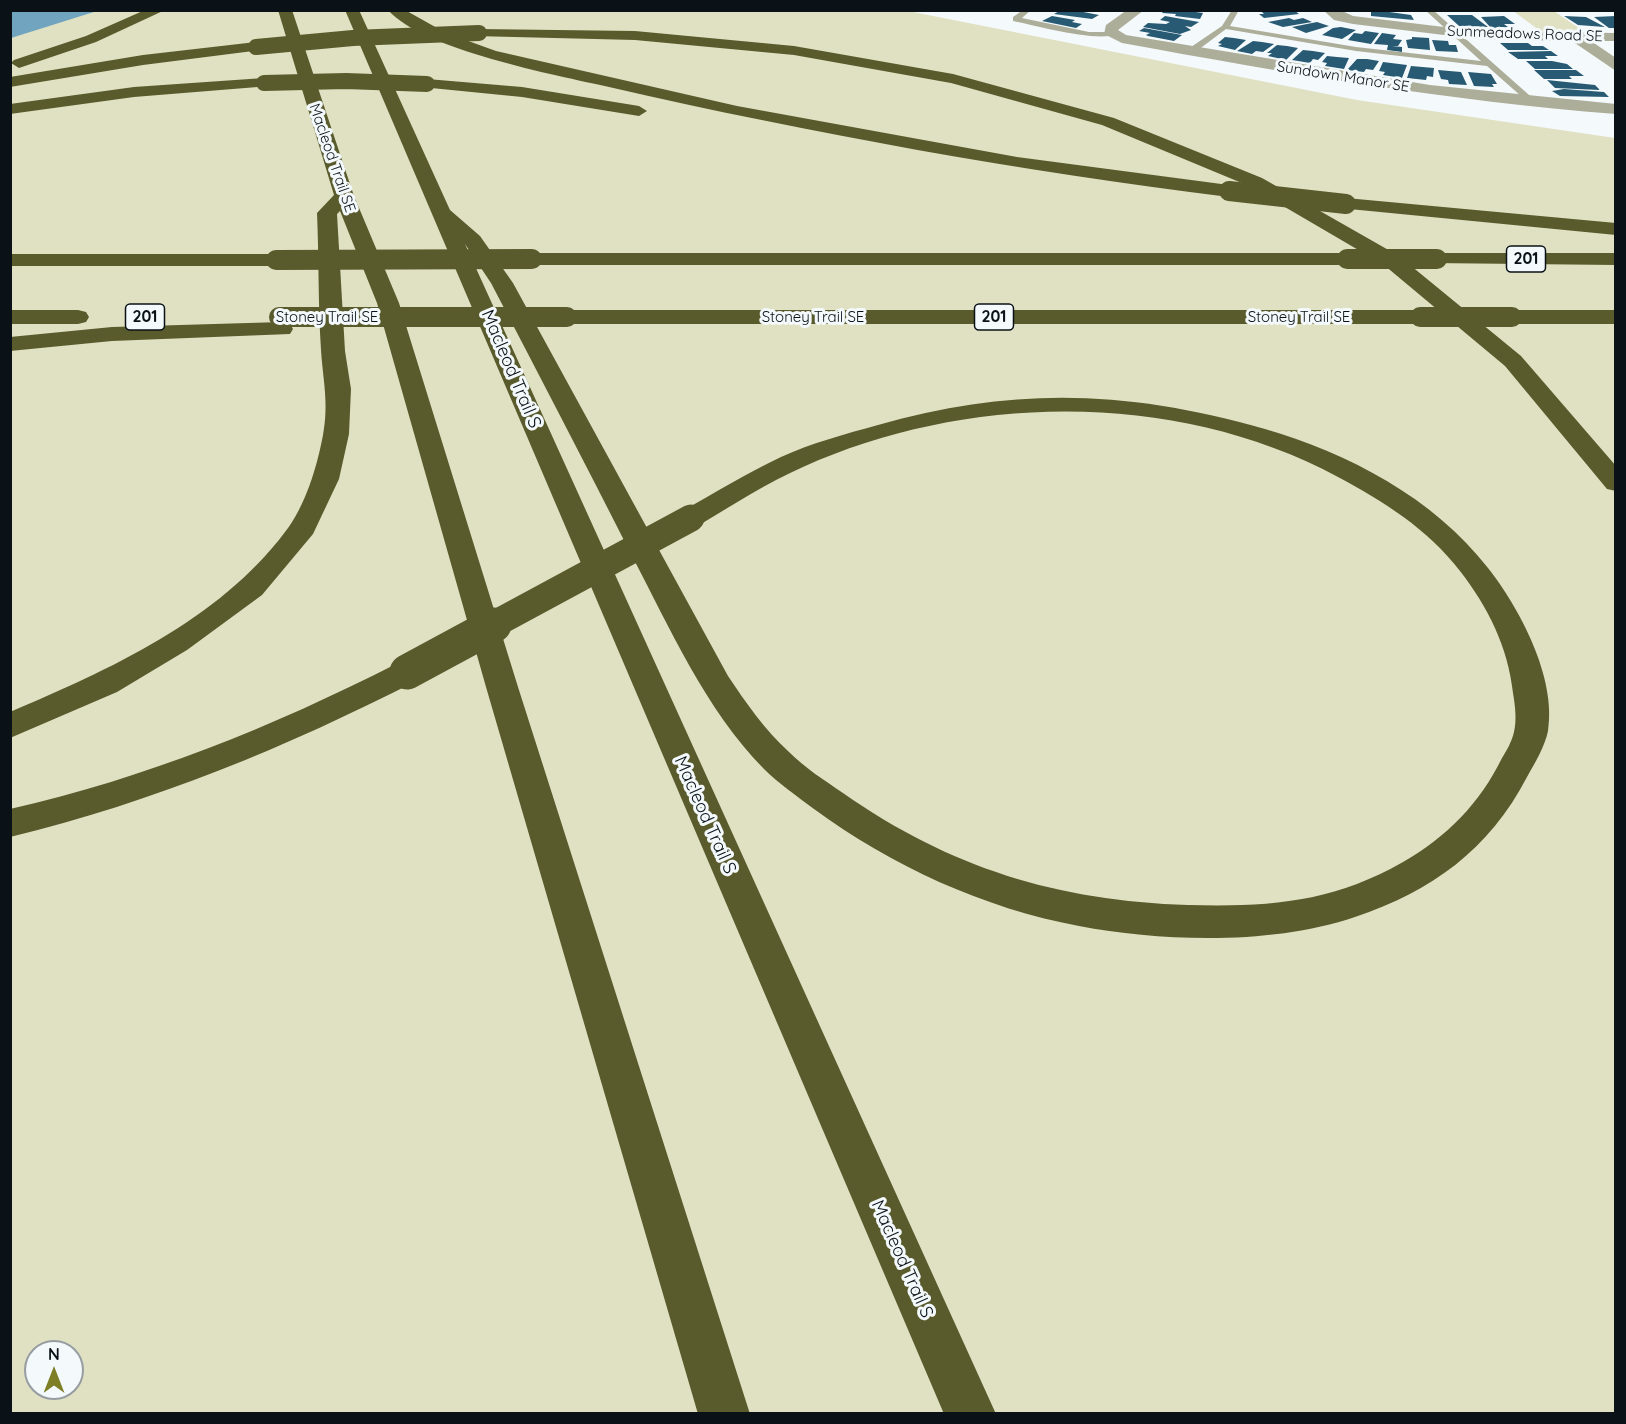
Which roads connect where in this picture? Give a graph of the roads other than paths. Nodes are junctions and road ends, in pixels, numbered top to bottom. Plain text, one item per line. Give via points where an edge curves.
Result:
1 (158, 10) edge
2 (285, 10) edge
3 (352, 10) edge
4 (395, 10) edge
5 (1028, 10) edge
6 (1137, 10) edge
7 (1236, 10) edge
8 (1330, 10) edge
9 (1428, 10) edge
10 (1225, 27) junction
11 (1454, 33) junction
12 (1111, 34) junction
13 (1576, 37) junction
14 (1616, 37) edge
15 (1191, 51) junction
16 (1490, 64) junction
17 (10, 66) edge
18 (1616, 66) edge
19 (10, 82) edge
20 (1533, 102) junction
21 (10, 109) edge
22 (1616, 109) edge
23 (652, 114) dead end
24 (816, 145) dead end
25 (344, 196) junction
26 (1354, 209) junction
27 (444, 214) junction
28 (1616, 230) edge
29 (1616, 259) edge
30 (10, 260) edge
31 (10, 317) edge
32 (1616, 317) edge
33 (280, 323) junction
34 (10, 344) edge
35 (1616, 483) edge
36 (10, 726) edge
37 (10, 823) edge
38 (724, 1413) edge
39 (970, 1413) edge

1 - 17 highway via 91,39
2 - 25 highway, Macleod Trail SE
3 - 27 highway
4 - 26 highway, bridge via 456,43 491,54 851,135 1040,166
5 - 12 lane via 1016,19 1089,34
6 - 12 street via 1111,28
7 - 10 lane
8 - 11 street, Sunmeadows Road SE via 1339,18
9 - 11 lane
10 - 15 lane
10 - 16 lane via 1356,49
11 - 13 street, Sunmeadows Road SE
11 - 16 lane
12 - 15 street, Sundown Manor SE
13 - 14 street, Sunmeadows Road SE
13 - 18 street
15 - 20 street, Sundown Manor SE via 1366,82
16 - 20 lane
19 - 35 highway, bridge via 143,60 256,47 479,33 650,37 778,48 960,80 1091,116 1158,140 1216,163 1337,225 1440,296 1487,335 1556,406
20 - 22 street, Sundown Manor SE
21 - 23 highway, bridge via 141,91 339,81 522,92
24 - 26 highway via 1036,179 1248,204
25 - 36 highway via 327,213 333,351 339,389 336,434 326,479 299,534 252,588 176,643 106,684
25 - 38 highway, Macleod Trail SE via 388,303
26 - 28 highway
27 - 37 highway, bridge via 473,240 502,283 704,664 746,726 774,760 882,838 994,888 1106,917 1256,921 1337,909 1410,876 1444,857 1458,844 1492,810 1507,784 1532,726 1522,652 1508,618 1465,556 1433,526 1357,476 1280,440 1185,415 1083,403 1031,403 943,414 789,464 691,518 407,672 279,732 188,771
27 - 39 highway, Macleod Trail S
29 - 30 highway, 201, bridge
31 - 33 highway, Stoney Trail SE / 201
32 - 33 highway, Stoney Trail SE / 201, bridge via 510,317
33 - 34 highway

